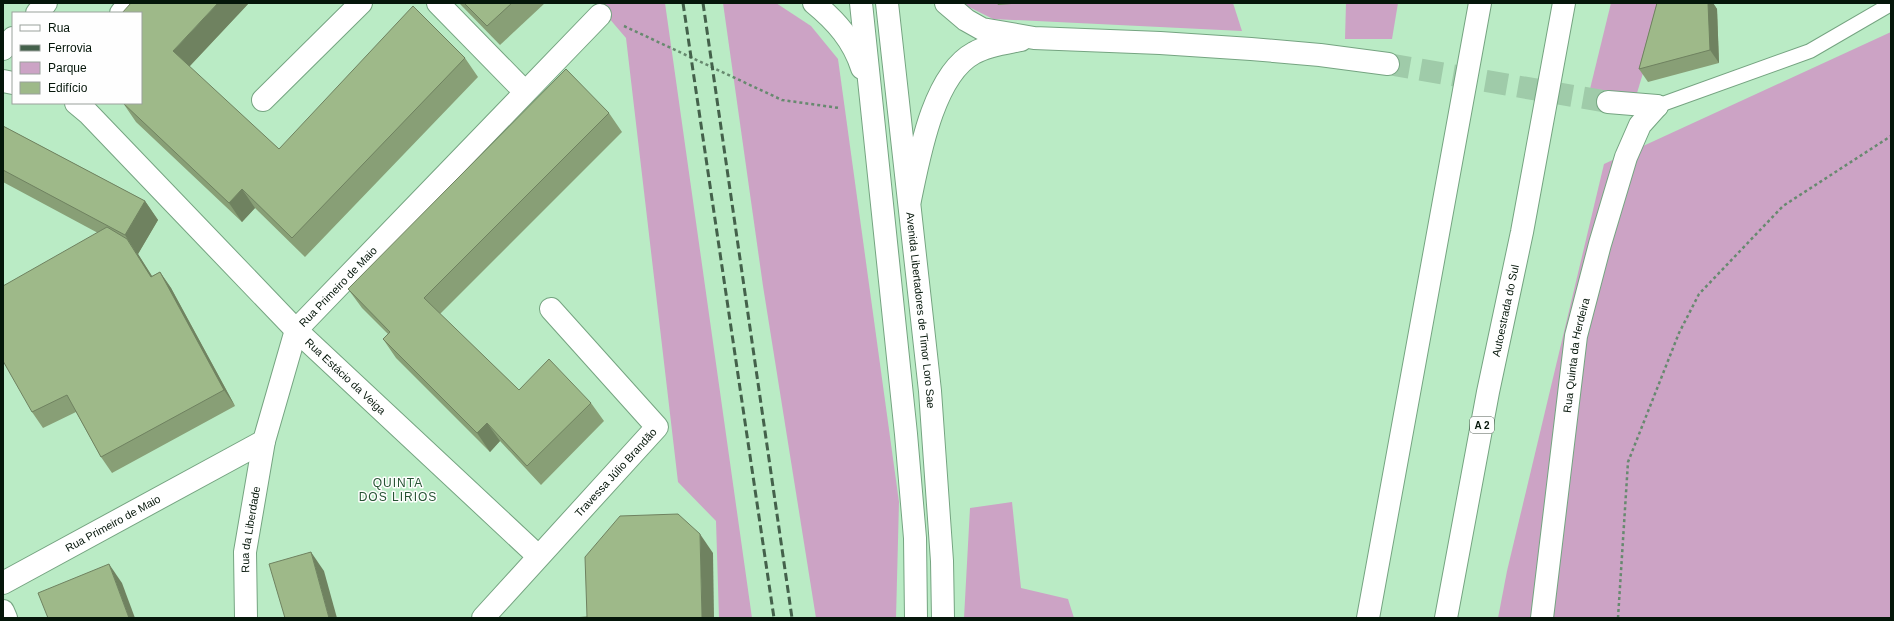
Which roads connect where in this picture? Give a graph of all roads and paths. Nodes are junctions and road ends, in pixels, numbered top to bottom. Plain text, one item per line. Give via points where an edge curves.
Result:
1 (46, 3) edge
2 (130, 3) edge
3 (360, 3) edge
4 (438, 3) edge
5 (814, 3) edge
6 (861, 3) edge
7 (888, 3) edge
8 (946, 3) edge
9 (1480, 3) edge
10 (1564, 3) edge
11 (1891, 4) edge
12 (38, 12) edge
13 (122, 12) edge
14 (600, 15) joint
15 (1034, 38) junction
16 (12, 39) edge
17 (3, 49) edge
18 (1388, 64) tunnel mouth
19 (524, 92) junction
20 (870, 92) junction
21 (263, 100) dead end
22 (1608, 102) tunnel mouth
23 (77, 104) edge
24 (1657, 106) junction
25 (839, 108) dead end
26 (1891, 136) edge
27 (909, 203) junction
28 (551, 309) dead end
29 (296, 330) junction
30 (264, 441) junction
31 (538, 556) junction
32 (3, 583) edge
33 (3, 611) edge
34 (6, 618) edge
35 (246, 618) edge
36 (483, 618) edge
37 (916, 618) edge
38 (943, 618) edge
39 (1368, 618) edge
40 (1446, 618) edge
41 (1542, 618) edge
42 (1618, 618) edge

1 - 12 main road
2 - 13 main road
3 - 21 main road
4 - 19 main road
5 - 20 main road via 840,27 853,45
6 - 20 main road
7 - 27 main road, Avenida Libertadores de Timor Loro Sae
8 - 15 main road via 966,20 982,29
9 - 39 main road
10 - 40 main road, Autoestrada do Sul / A 2
11 - 24 lane via 1810,51
14 - 19 main road, Rua Primeiro de Maio
14 - 25 path via 782,100
15 - 18 main road via 1251,49
15 - 27 main road via 993,46 974,53 951,73 933,108
16 - 17 main road
19 - 29 main road, Rua Primeiro de Maio
20 - 37 main road via 915,538
22 - 24 main road
23 - 29 main road, Rua Estácio da Veiga
24 - 41 main road, Rua Quinta da Herdeira via 1640,125 1626,157 1576,336
26 - 42 path via 1783,206 1699,294 1679,333 1628,462
27 - 38 main road, Avenida Libertadores de Timor Loro Sae via 930,392 942,561
28 - 31 main road, Travessa Júlio Brandão via 657,426
29 - 30 main road, Rua Primeiro de Maio
29 - 31 main road, Rua Estácio da Veiga
30 - 32 main road, Rua Primeiro de Maio
30 - 35 main road, Rua da Liberdade via 245,552
31 - 36 main road, Travessa Júlio Brandão
33 - 34 main road

